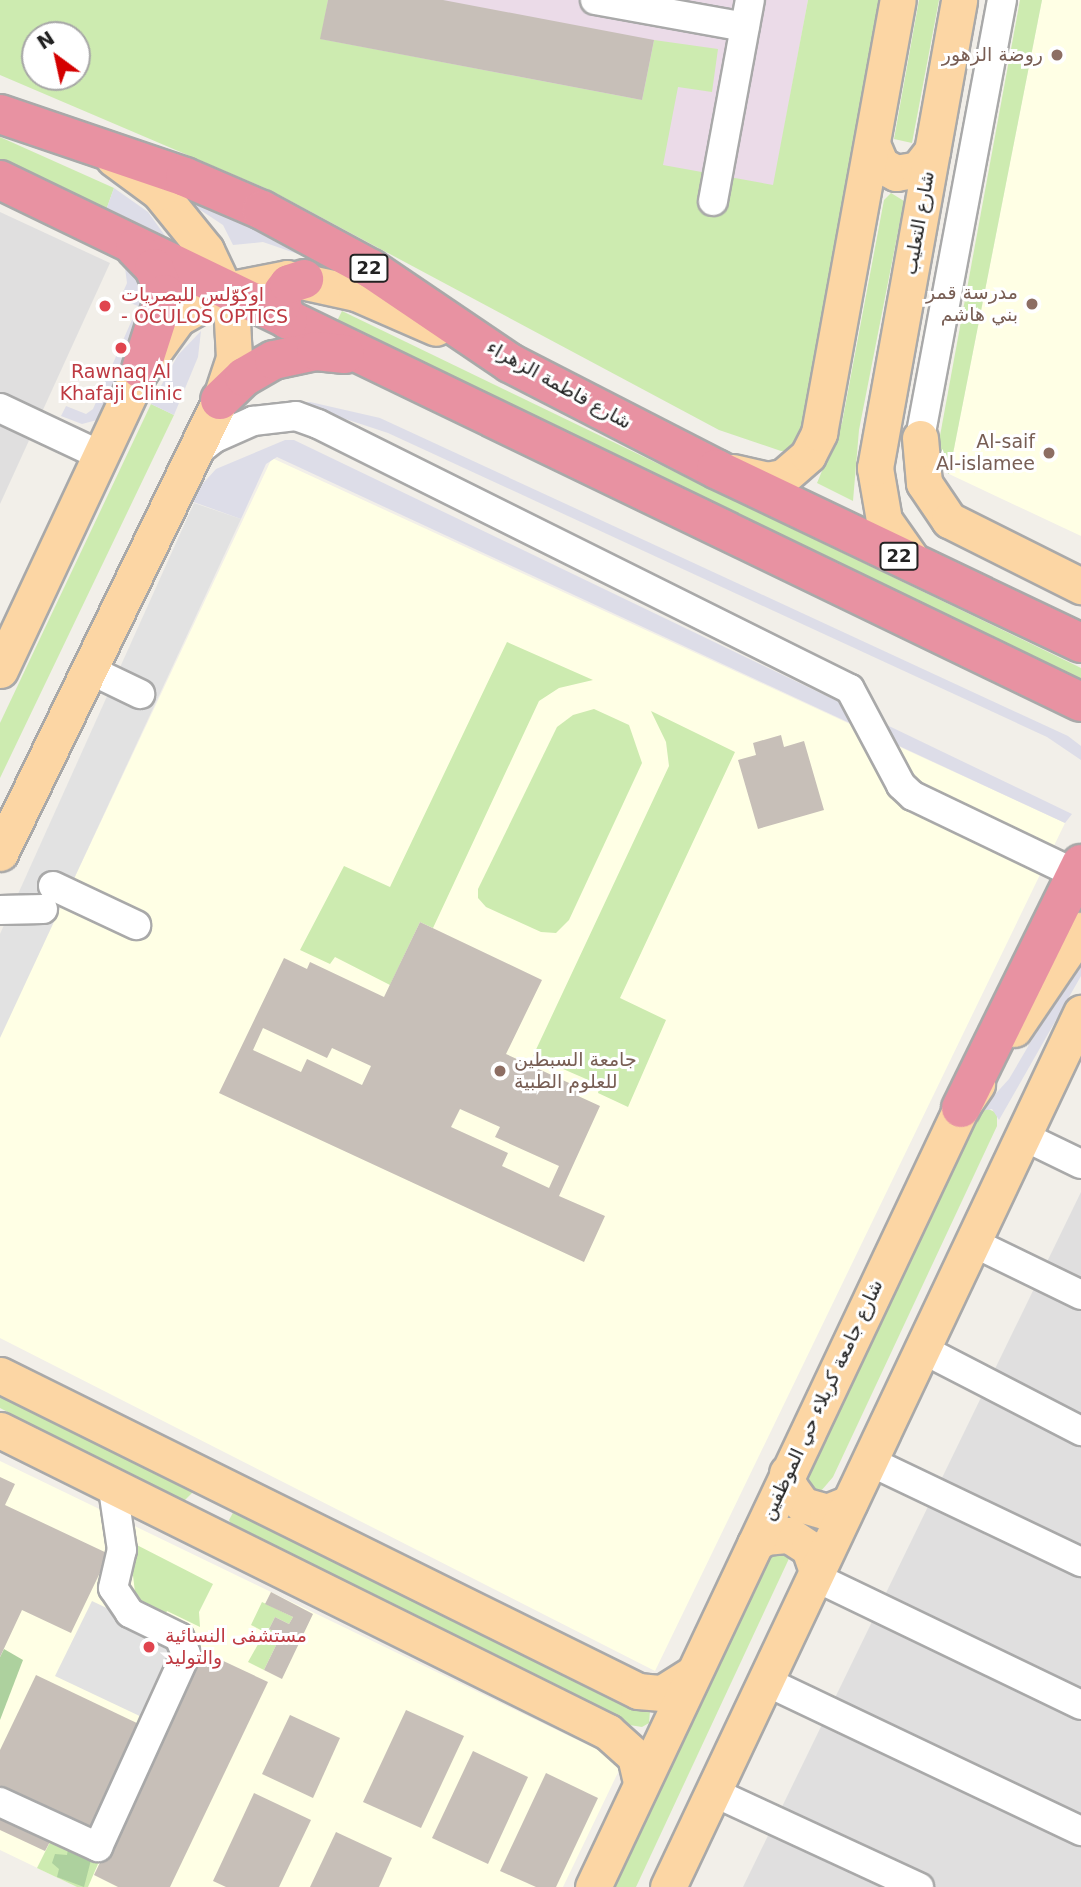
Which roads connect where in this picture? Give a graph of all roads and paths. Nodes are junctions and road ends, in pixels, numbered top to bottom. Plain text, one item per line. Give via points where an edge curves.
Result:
1 (596, 0) edge
2 (898, 0) edge
3 (959, 0) edge
4 (1002, 0) edge
5 (747, 13) edge
6 (0, 114) edge
7 (82, 142) junction
8 (872, 144) junction
9 (932, 150) junction
10 (0, 180) edge
11 (713, 201) dead end
12 (862, 203) junction
13 (921, 215) junction
14 (118, 238) junction
15 (304, 279) junction
16 (227, 290) junction
17 (184, 314) junction
18 (288, 320) junction
19 (234, 353) junction
20 (510, 363) junction
21 (378, 365) junction
22 (141, 369) junction
23 (220, 401) junction
24 (0, 408) edge
25 (920, 438) joint
26 (100, 455) junction
27 (191, 457) junction
28 (716, 468) junction
29 (915, 564) junction
30 (1081, 586) edge
31 (1081, 643) edge
32 (88, 669) junction
33 (0, 670) edge
34 (140, 694) dead end
35 (1081, 702) edge
36 (0, 853) edge
37 (1079, 869) edge
38 (0, 910) edge
39 (136, 925) dead end
40 (1081, 930) edge
41 (1079, 1022) edge
42 (961, 1108) junction
43 (1023, 1136) junction
44 (1081, 1164) edge
45 (972, 1242) junction
46 (1081, 1295) edge
47 (922, 1349) junction
48 (0, 1375) edge
49 (0, 1430) edge
50 (1081, 1431) edge
51 (869, 1461) junction
52 (198, 1471) junction
53 (788, 1474) junction
54 (113, 1489) junction
55 (246, 1494) junction
56 (849, 1503) junction
57 (169, 1516) junction
58 (223, 1543) junction
59 (755, 1544) junction
60 (1081, 1562) edge
61 (816, 1574) junction
62 (693, 1674) junction
63 (765, 1681) junction
64 (1081, 1705) edge
65 (641, 1783) junction
66 (713, 1792) junction
67 (0, 1802) edge
68 (1081, 1830) edge
69 (878, 1878) edge
70 (593, 1887) edge
71 (668, 1887) edge
72 (919, 1887) edge

1 - 5 street
2 - 8 main road
3 - 9 main road, شارع التعليب
4 - 25 street
5 - 11 street
6 - 7 highway, شارع فاطمة الزهراء / 22
7 - 16 main road via 110,155 159,192 194,232
7 - 20 highway, شارع فاطمة الزهراء / 22 via 185,177 294,226 371,269
8 - 9 main road via 881,164 902,173 918,169
8 - 12 main road
9 - 13 main road, شارع التعليب
10 - 14 highway
12 - 13 main road via 877,187 899,184 917,198
12 - 28 main road via 822,419 808,455 783,478 763,479
13 - 29 main road, شارع التعليب via 875,479 880,510 894,539
14 - 16 highway
14 - 22 highway via 147,259 164,288 161,318
15 - 16 main road via 269,279
15 - 18 highway via 289,284 283,292 281,305
15 - 20 main road via 392,307
16 - 17 main road
16 - 18 highway
16 - 19 main road via 236,328
17 - 19 main road via 201,310 218,314 230,327
17 - 22 main road via 159,337
18 - 21 highway
19 - 23 main road
20 - 28 highway, شارع فاطمة الزهراء / 22
21 - 23 highway via 332,352 284,356 253,370
21 - 35 highway
22 - 26 main road
23 - 27 main road
24 - 26 street
25 - 30 main road via 924,483 948,520
26 - 33 main road
27 - 32 main road
27 - 37 street via 215,438 253,421 296,416 318,424 850,689 901,785 913,796
28 - 29 highway, شارع فاطمة الزهراء / 22
29 - 31 highway, شارع فاطمة الزهراء / 22
32 - 34 street
32 - 36 main road
37 - 42 highway
38 - 39 street via 48,898
40 - 42 main road, شارع جامعة كربلاء حي الموظفين
41 - 43 main road
42 - 53 main road, شارع جامعة كربلاء حي الموظفين
43 - 44 street
43 - 45 main road
45 - 46 street
45 - 47 main road
47 - 50 street
47 - 51 main road
48 - 52 main road
49 - 54 main road
51 - 56 main road
51 - 60 street
52 - 55 main road
52 - 57 main road via 198,1495 191,1506
53 - 56 main road via 789,1486 803,1505 827,1511
53 - 59 main road, شارع جامعة كربلاء حي الموظفين
54 - 57 main road
54 - 67 street via 122,1550 113,1588 130,1613 179,1637 186,1654 97,1847
55 - 58 main road via 226,1508 220,1519
55 - 62 main road via 638,1691 667,1691
56 - 61 main road
57 - 58 main road
58 - 65 main road via 608,1732 635,1756
59 - 61 main road via 765,1537 789,1535 809,1548
59 - 62 main road, شارع جامعة كربلاء حي الموظفين
61 - 63 main road
61 - 64 street
62 - 65 main road, شارع جامعة كربلاء حي الموظفين
63 - 66 main road
63 - 68 street
65 - 70 main road, شارع جامعة كربلاء حي الموظفين
66 - 69 street
66 - 71 main road
69 - 72 street

